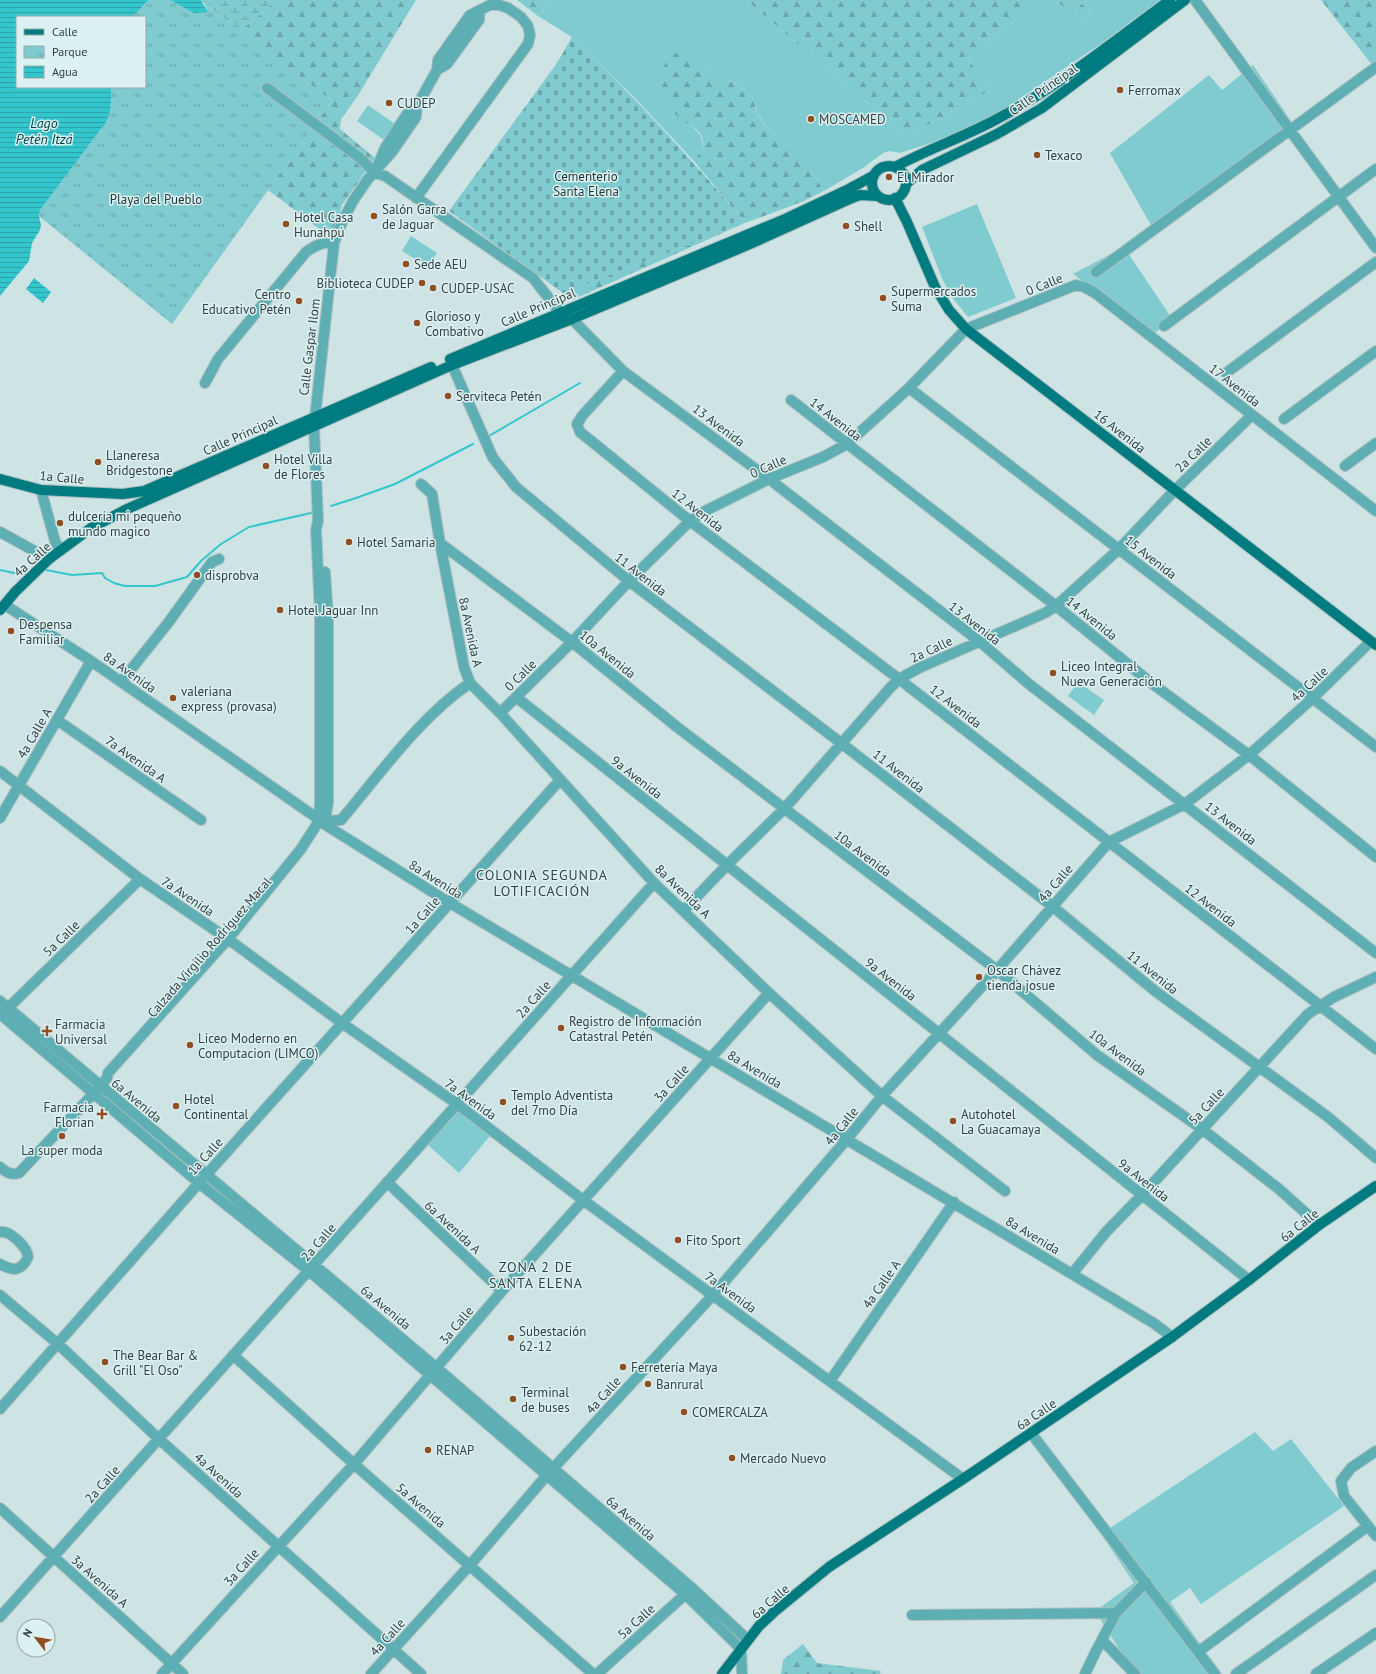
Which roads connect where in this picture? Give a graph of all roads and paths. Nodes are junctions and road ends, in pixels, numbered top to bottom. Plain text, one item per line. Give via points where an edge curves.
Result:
1 (1170, 0) edge
2 (1185, 0) edge
3 (1195, 0) edge
4 (1376, 68) edge
5 (267, 88) dead end
6 (1290, 130) junction
7 (896, 167) junction
8 (1376, 169) edge
9 (375, 173) junction
10 (873, 176) junction
11 (906, 184) junction
12 (878, 196) junction
13 (1338, 197) junction
14 (416, 198) junction
15 (895, 198) junction
16 (334, 243) junction
17 (1376, 248) edge
18 (1376, 262) edge
19 (1096, 272) dead end
20 (1076, 285) joint
21 (561, 312) junction
22 (572, 319) junction
23 (1164, 326) dead end
24 (966, 329) junction
25 (1376, 351) edge
26 (452, 365) junction
27 (623, 371) junction
28 (1226, 373) dead end
29 (205, 383) dead end
30 (909, 388) junction
31 (791, 400) dead end
32 (1252, 415) junction
33 (1284, 418) dead end
34 (314, 422) junction
35 (1376, 443) edge
36 (847, 444) junction
37 (1345, 466) dead end
38 (0, 479) edge
39 (769, 479) junction
40 (421, 484) dead end
41 (41, 490) junction
42 (1175, 490) junction
43 (123, 494) joint
44 (127, 509) joint
45 (1376, 511) edge
46 (690, 521) junction
47 (0, 532) edge
48 (440, 543) junction
49 (1119, 549) junction
50 (60, 550) junction
51 (49, 559) junction
52 (219, 559) dead end
53 (628, 581) junction
54 (1056, 606) junction
55 (2, 608) edge
56 (979, 641) junction
57 (572, 642) junction
58 (1374, 643) edge
59 (91, 661) junction
60 (900, 679) junction
61 (121, 682) junction
62 (470, 683) junction
63 (516, 697) junction
64 (1313, 698) junction
65 (500, 713) junction
66 (57, 720) junction
67 (841, 743) junction
68 (1376, 747) edge
69 (1249, 755) junction
70 (0, 771) edge
71 (560, 780) junction
72 (20, 786) junction
73 (1185, 804) junction
74 (784, 809) junction
75 (0, 818) edge
76 (201, 820) dead end
77 (321, 821) junction
78 (1109, 842) junction
79 (1376, 857) edge
80 (726, 865) junction
81 (140, 879) junction
82 (654, 883) junction
83 (450, 903) junction
84 (1052, 906) junction
85 (684, 910) junction
86 (231, 941) junction
87 (1376, 953) edge
88 (997, 970) junction
89 (572, 975) junction
90 (1376, 977) edge
91 (769, 993) junction
92 (0, 1001) edge
93 (1319, 1007) junction
94 (2, 1013) edge
95 (342, 1023) junction
96 (938, 1033) junction
97 (1376, 1050) edge
98 (711, 1058) junction
99 (1261, 1067) junction
100 (97, 1089) junction
101 (882, 1096) junction
102 (457, 1104) junction
103 (1202, 1129) junction
104 (847, 1139) junction
105 (1376, 1158) edge
106 (0, 1167) edge
107 (202, 1179) junction
108 (387, 1182) junction
109 (1376, 1186) edge
110 (1005, 1191) dead end
111 (1142, 1195) junction
112 (584, 1200) junction
113 (954, 1202) junction
114 (1319, 1225) junction
115 (0, 1232) edge
116 (0, 1264) edge
117 (312, 1268) junction
118 (1072, 1274) junction
119 (1250, 1280) junction
120 (502, 1291) junction
121 (0, 1295) edge
122 (713, 1295) junction
123 (1172, 1337) junction
124 (58, 1344) junction
125 (233, 1356) junction
126 (434, 1371) junction
127 (830, 1381) junction
128 (0, 1409) edge
129 (1031, 1433) junction
130 (159, 1439) junction
131 (1376, 1451) edge
132 (354, 1464) junction
133 (550, 1472) junction
134 (963, 1479) junction
135 (0, 1508) edge
136 (1368, 1526) junction
137 (1376, 1536) edge
138 (278, 1545) junction
139 (54, 1557) junction
140 (470, 1565) junction
141 (1376, 1575) edge
142 (1146, 1582) junction
143 (689, 1591) junction
144 (1116, 1613) junction
145 (912, 1615) dead end
146 (0, 1617) edge
147 (1376, 1633) edge
148 (748, 1640) junction
149 (1102, 1640) junction
150 (393, 1649) junction
151 (741, 1649) junction
152 (1198, 1652) junction
153 (171, 1663) junction
154 (162, 1674) edge
155 (183, 1674) edge
156 (371, 1674) edge
157 (421, 1674) edge
158 (593, 1674) edge
159 (597, 1674) edge
160 (722, 1674) edge
161 (742, 1674) edge
162 (1086, 1674) edge
163 (1135, 1674) edge
164 (1215, 1674) edge
165 (1236, 1674) edge
166 (1316, 1674) edge

1 - 7 main road, Calle Principal via 1055,84 1024,103
2 - 11 main road, Calle Principal via 1042,108 998,134 922,170
3 - 6 street
4 - 6 street
5 - 9 street, 13 Avenida via 360,158
6 - 13 street
6 - 19 street
7 - 10 main road via 883,167
7 - 11 main road via 903,174
8 - 13 street
9 - 14 street, 13 Avenida via 384,176
9 - 14 street, Calle Gaspar Ilom via 416,117 417,106 437,70 446,64 479,20 480,10 490,5 508,8 528,26 528,44
9 - 16 street, Calle Gaspar Ilom via 353,201
10 - 12 main road via 872,186
10 - 21 main road, Calle Principal via 785,219
11 - 15 main road via 902,193
12 - 15 main road via 886,200
12 - 22 main road, Calle Principal via 852,198
13 - 17 street
13 - 23 street
14 - 21 street, 13 Avenida via 533,278
15 - 24 main road, 16 Avenida via 935,287
16 - 29 street via 324,242 306,252 218,359
16 - 34 street, Calle Gaspar Ilom
18 - 28 street
20 - 24 street, 0 Calle
20 - 32 street, 17 Avenida via 1096,293
21 - 22 street, 13 Avenida
21 - 34 main road, Calle Principal
22 - 26 main road, Calle Principal
22 - 27 street, 13 Avenida
24 - 30 street, 0 Calle
24 - 42 main road, 16 Avenida
25 - 33 street
26 - 34 main road, Calle Principal
26 - 53 street, 11 Avenida via 493,458 516,487
27 - 39 street, 13 Avenida
27 - 46 street, 12 Avenida via 582,416 577,424 580,432
30 - 36 street, 0 Calle
30 - 49 street, 15 Avenida
31 - 36 street, 14 Avenida
32 - 42 street, 2a Calle
32 - 45 street, 17 Avenida
34 - 43 main road, Calle Principal via 144,491
34 - 44 main road, Calle Principal
34 - 77 street, Calzada Virgilio Rodríguez Macal via 318,521 322,530 328,616 328,802
35 - 37 street
36 - 39 street, 0 Calle via 823,457
36 - 54 street, 14 Avenida
38 - 41 main road, 1a Calle
39 - 46 street, 0 Calle
39 - 56 street, 13 Avenida
40 - 48 street via 432,494
41 - 43 main road, 1a Calle
41 - 50 street via 55,541
42 - 49 street, 2a Calle
42 - 58 main road, 16 Avenida
44 - 50 main road, 4a Calle via 91,528
46 - 53 street, 0 Calle
46 - 60 street, 12 Avenida
47 - 51 street
48 - 57 street, 10a Avenida
48 - 62 street, 8a Avenida A via 464,667
49 - 54 street, 2a Calle
49 - 64 street, 15 Avenida
50 - 51 main road, 4a Calle
51 - 55 main road, 4a Calle
52 - 61 street via 212,562
53 - 57 street, 0 Calle
53 - 67 street, 11 Avenida
54 - 56 street, 2a Calle
54 - 69 street, 14 Avenida via 1150,682
55 - 59 street, 8a Avenida
56 - 60 street, 2a Calle
56 - 73 street, 13 Avenida via 1029,684
57 - 63 street, 0 Calle
57 - 74 street, 10a Avenida
58 - 64 street, 4a Calle
59 - 61 street, 8a Avenida
59 - 66 street, 4a Calle A
60 - 67 street, 2a Calle
60 - 78 street, 12 Avenida
61 - 77 street, 8a Avenida
62 - 65 street, 8a Avenida A
62 - 77 street via 453,695 421,726 341,820
63 - 65 street, 0 Calle
63 - 80 street, 9a Avenida
64 - 68 street, 15 Avenida
64 - 69 street, 4a Calle
65 - 71 street, 8a Avenida A
66 - 72 street, 4a Calle A
66 - 76 street, 7a Avenida A
67 - 74 street, 2a Calle
67 - 84 street, 11 Avenida
69 - 73 street, 4a Calle
69 - 79 street, 14 Avenida
70 - 72 street, 7a Avenida
71 - 82 street, 8a Avenida A
71 - 83 street, 1a Calle
72 - 75 street, 4a Calle A
72 - 81 street, 7a Avenida
73 - 78 street, 4a Calle
73 - 87 street, 13 Avenida
74 - 80 street, 2a Calle
74 - 88 street, 10a Avenida
77 - 83 street, 8a Avenida
77 - 86 street, Calzada Virgilio Rodríguez Macal via 310,848
78 - 84 street, 4a Calle
78 - 93 street, 12 Avenida
80 - 85 street, 2a Calle
80 - 96 street, 9a Avenida
81 - 86 street, 7a Avenida
81 - 94 street, 5a Calle
82 - 85 street, 8a Avenida A
82 - 89 street, 2a Calle
83 - 89 street, 8a Avenida
83 - 95 street, 1a Calle
84 - 88 street, 4a Calle
84 - 99 street, 11 Avenida via 1155,991
85 - 91 street, 8a Avenida A
86 - 95 street, 7a Avenida
86 - 100 street, Calzada Virgilio Rodríguez Macal via 113,1077 107,1078
88 - 96 street, 4a Calle
88 - 103 street, 10a Avenida via 1097,1055
89 - 98 street, 8a Avenida
89 - 102 street, 2a Calle
90 - 93 street, 5a Calle
91 - 98 street, 3a Calle
91 - 101 street, 8a Avenida A
92 - 94 street, 6a Avenida
93 - 97 street, 12 Avenida
93 - 99 street, 5a Calle via 1308,1014
94 - 100 street, 6a Avenida
95 - 102 street, 7a Avenida
95 - 107 street, 1a Calle
96 - 101 street, 4a Calle
96 - 111 street, 9a Avenida
98 - 104 street, 8a Avenida
98 - 112 street, 3a Calle
99 - 103 street, 5a Calle
99 - 105 street, 11 Avenida via 1328,1117
100 - 106 street, Calzada Virgilio Rodríguez Macal via 19,1173 13,1175
100 - 107 street, 6a Avenida
101 - 104 street, 4a Calle
101 - 110 street, 8a Avenida A
102 - 108 street, 2a Calle
102 - 112 street, 7a Avenida
103 - 111 street, 5a Calle
103 - 114 street, 10a Avenida
104 - 113 street, 8a Avenida
104 - 122 street, 4a Calle
107 - 117 street, 6a Avenida
107 - 124 street, 1a Calle
108 - 117 street, 2a Calle
108 - 120 street, 6a Avenida A
109 - 114 main road, 6a Calle
111 - 118 street, 5a Calle via 1106,1232
111 - 119 street, 9a Avenida
112 - 120 street, 3a Calle
112 - 122 street, 7a Avenida
113 - 118 street, 8a Avenida
113 - 127 street, 4a Calle A
114 - 119 main road, 6a Calle
115 - 116 street via 9,1234 26,1249 28,1257 18,1270
117 - 125 street, 2a Calle
117 - 126 street, 6a Avenida
118 - 123 street, 8a Avenida
119 - 123 main road, 6a Calle
120 - 126 street, 3a Calle
121 - 124 street, 4a Avenida
122 - 127 street, 7a Avenida
122 - 133 street, 4a Calle
123 - 129 main road, 6a Calle
124 - 128 street, 1a Calle
124 - 130 street, 4a Avenida
125 - 130 street, 2a Calle
125 - 132 street, 5a Avenida
126 - 132 street, 3a Calle
126 - 133 street, 6a Avenida
127 - 134 street, 7a Avenida
129 - 134 main road, 6a Calle
129 - 142 street
130 - 138 street, 4a Avenida
130 - 139 street, 2a Calle
131 - 136 street via 1351,1468 1341,1481 1344,1496
132 - 138 street, 3a Calle
132 - 140 street, 5a Avenida
133 - 140 street, 4a Calle
133 - 143 street, 6a Avenida
134 - 148 main road, 6a Calle via 829,1567 774,1612
135 - 139 street, 3a Avenida A
136 - 137 street
136 - 152 street
138 - 150 street, 4a Avenida
138 - 153 street, 3a Calle
139 - 146 street, 2a Calle
139 - 153 street, 3a Avenida A
140 - 150 street, 4a Calle
140 - 158 street, 5a Avenida
141 - 165 street
142 - 144 street
142 - 152 street
143 - 148 street, 6a Avenida
143 - 151 street, 6a Avenida
143 - 159 street, 5a Calle
144 - 145 street
144 - 149 street
147 - 166 street
148 - 151 main road, 6a Calle
149 - 162 street
149 - 163 street
150 - 156 street, 4a Calle
150 - 157 street, 4a Avenida
151 - 160 main road, 6a Calle
151 - 161 street
152 - 164 street
153 - 154 street, 3a Calle
153 - 155 street, 3a Avenida A

